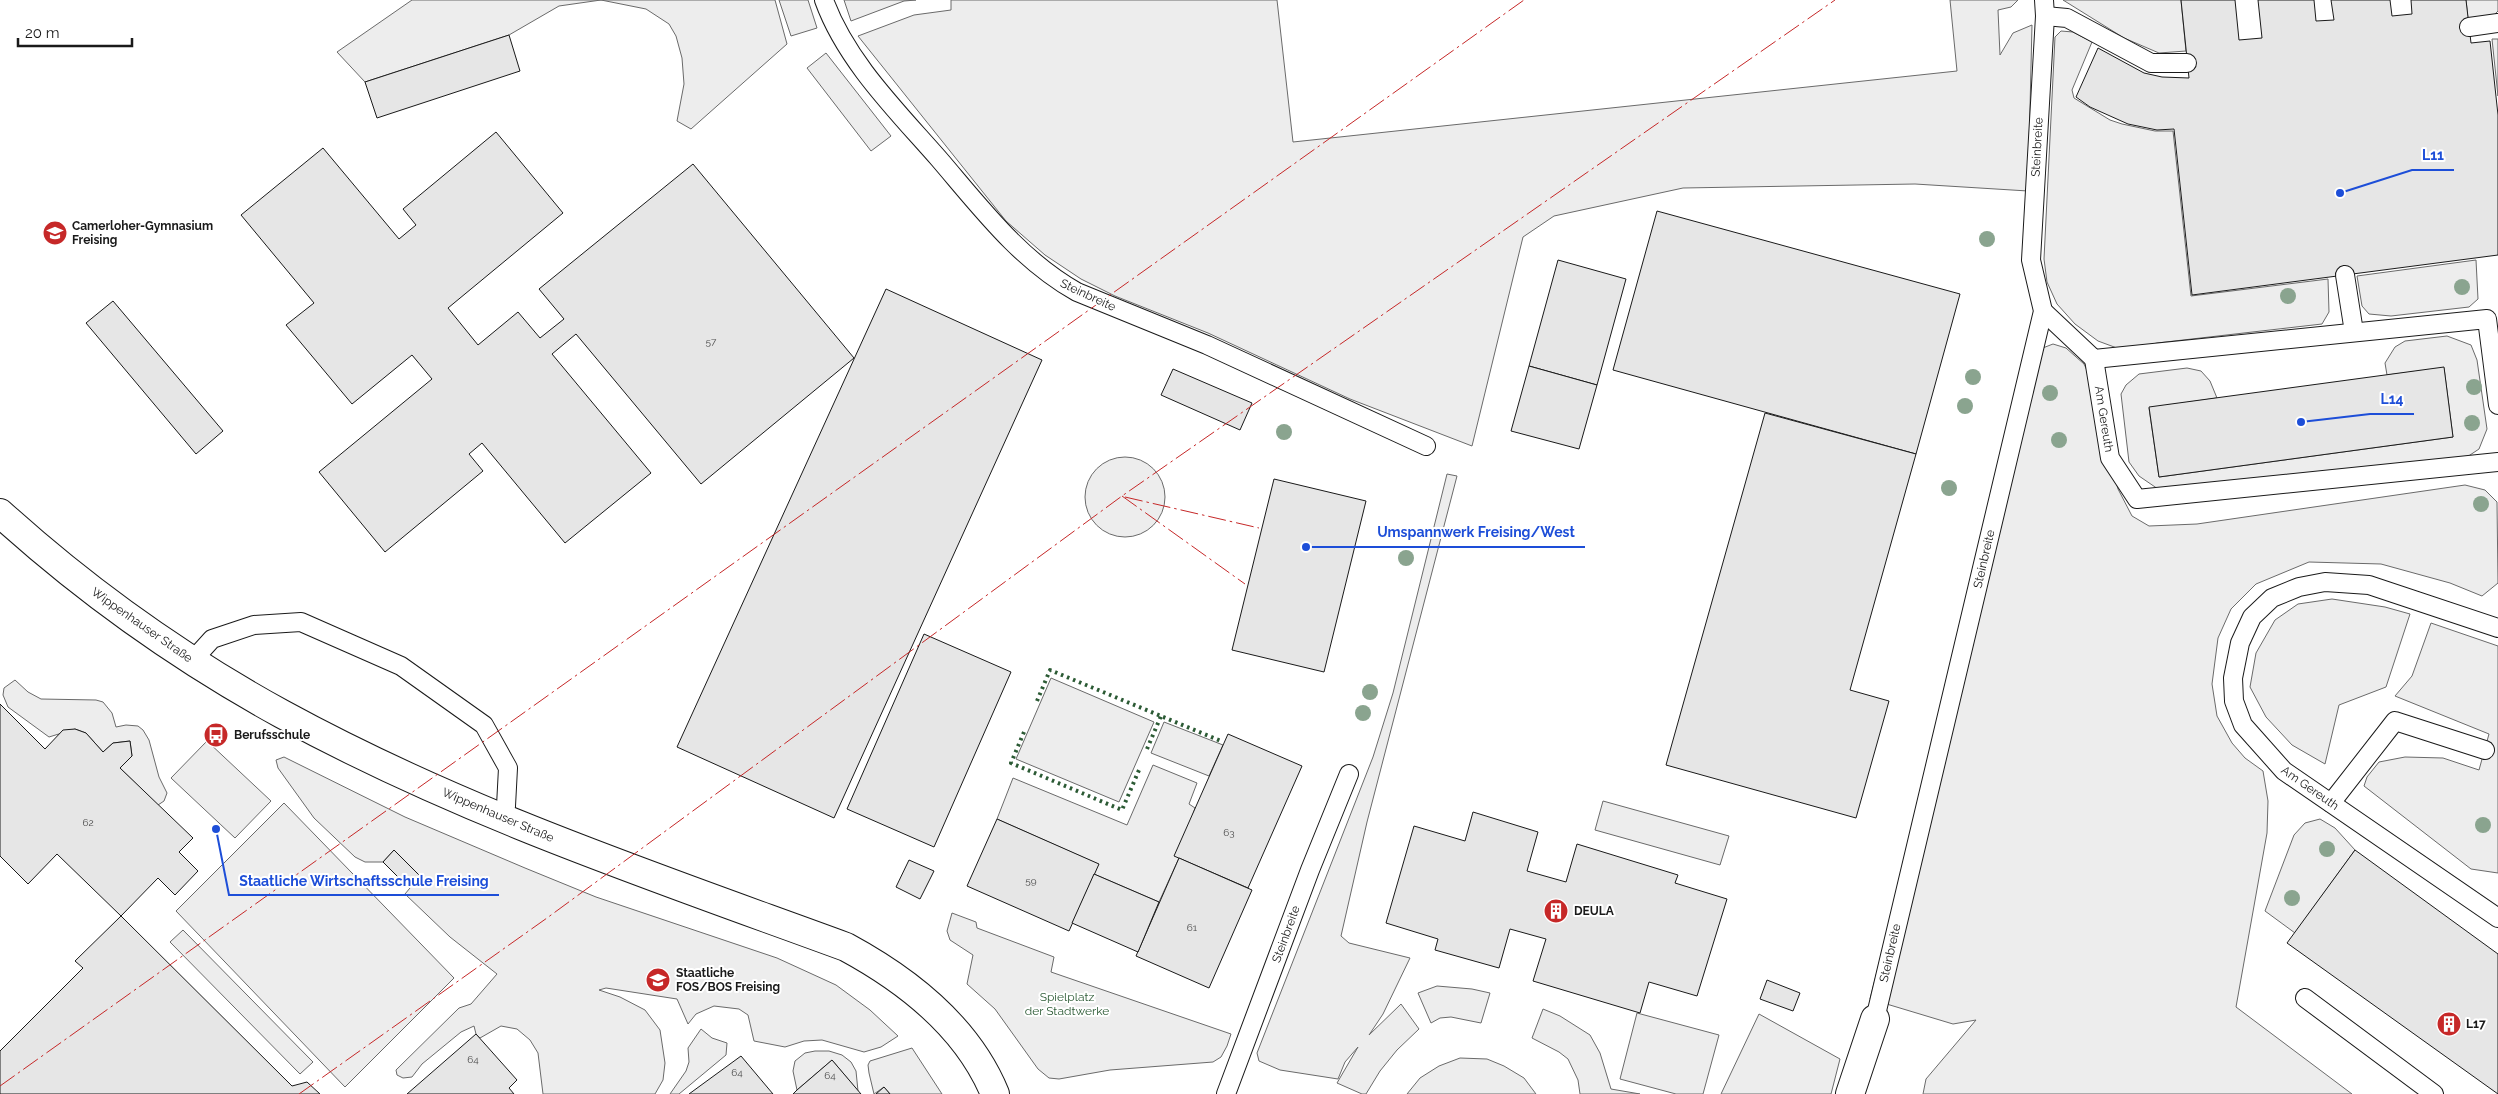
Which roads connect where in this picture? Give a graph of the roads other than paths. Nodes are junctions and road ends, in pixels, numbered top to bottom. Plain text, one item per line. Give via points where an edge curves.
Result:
1 (824, 0) edge
2 (2044, 8) edge
3 (2498, 23) edge
4 (2469, 27) dead end
5 (2188, 63) dead end
6 (2345, 275) dead end
7 (2043, 310) junction
8 (2354, 332) junction
9 (2094, 359) junction
10 (2498, 405) edge
11 (1426, 446) dead end
12 (2498, 462) edge
13 (0, 514) edge
14 (2498, 628) edge
15 (193, 660) junction
16 (2485, 750) dead end
17 (1349, 774) dead end
18 (2331, 803) junction
19 (502, 819) junction
20 (2498, 918) edge
21 (2305, 998) dead end
22 (1875, 1019) joint
23 (995, 1094) edge
24 (1226, 1094) edge
25 (1850, 1094) edge
26 (2434, 1094) edge

1 - 11 lane, Steinbreite via 840,38 894,109 1017,249 1057,281 1207,345
2 - 5 lane, Steinbreite via 2151,63
2 - 7 lane, Steinbreite via 2031,260
3 - 4 lane
6 - 8 lane
7 - 9 lane
7 - 22 lane, Steinbreite
8 - 9 lane
8 - 10 lane via 2488,319
9 - 12 lane, Am Gereuth via 2110,458 2137,499
13 - 15 street, Wippenhauser Straße via 114,608
14 - 18 lane, Am Gereuth via 2370,585 2325,582 2272,598 2252,617 2240,642 2233,678 2234,701 2243,725 2284,771
15 - 19 street, Wippenhauser Straße via 332,740
15 - 19 lane via 212,639 254,625 301,622 401,666 484,725 508,768 508,792
16 - 18 lane via 2395,721
17 - 24 lane, Steinbreite
18 - 20 lane, Am Gereuth
19 - 23 street, Wippenhauser Straße via 846,947 883,968 937,1012 986,1072
21 - 26 lane
22 - 25 street, Steinbreite

